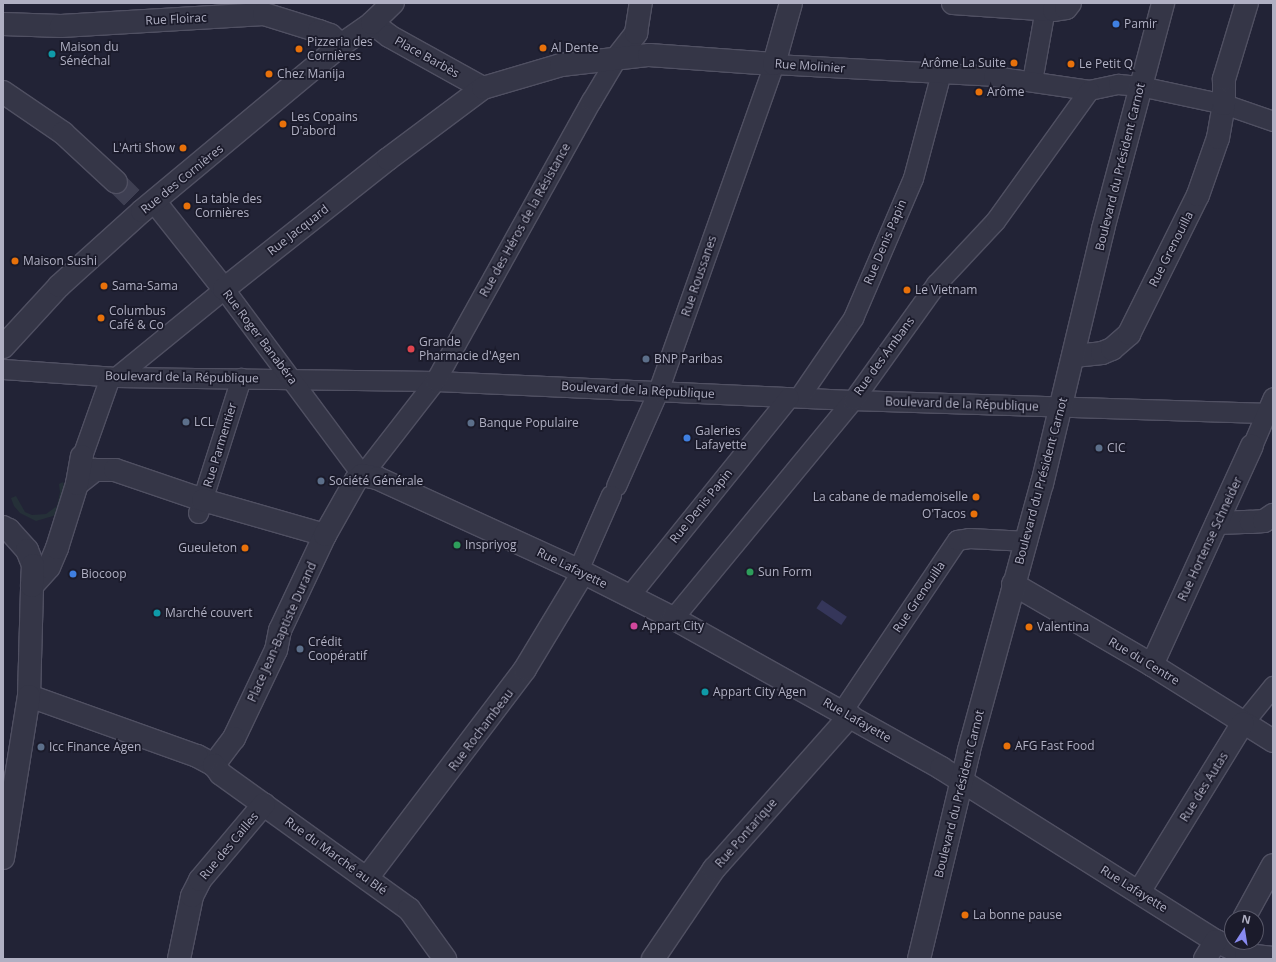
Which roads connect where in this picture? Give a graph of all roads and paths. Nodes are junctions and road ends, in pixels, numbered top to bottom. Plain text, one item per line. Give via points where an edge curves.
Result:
1 (393, 3) edge
2 (641, 3) edge
3 (791, 3) edge
4 (953, 3) edge
5 (1162, 3) edge
6 (1248, 3) edge
7 (1053, 6) edge
8 (265, 8) edge
9 (372, 23) junction
10 (3, 24) edge
11 (341, 45) junction
12 (616, 60) junction
13 (774, 64) junction
14 (941, 73) junction
15 (1032, 81) junction
16 (1140, 86) junction
17 (483, 88) junction
18 (1089, 90) junction
19 (3, 92) edge
20 (1224, 104) junction
21 (1273, 121) edge
22 (116, 182) tunnel mouth
23 (143, 203) junction
24 (224, 289) junction
25 (3, 347) edge
26 (1074, 356) junction
27 (3, 370) edge
28 (113, 377) junction
29 (241, 378) junction
30 (291, 378) junction
31 (435, 381) junction
32 (658, 391) junction
33 (794, 397) junction
34 (853, 400) junction
35 (1061, 407) junction
36 (1271, 408) edge
37 (1252, 446) joint
38 (82, 456) joint
39 (362, 476) junction
40 (77, 484) junction
41 (200, 506) junction
42 (1273, 515) edge
43 (1217, 523) junction
44 (6, 529) edge
45 (325, 535) junction
46 (1027, 541) junction
47 (580, 572) junction
48 (1013, 584) junction
49 (32, 586) junction
50 (629, 596) junction
51 (673, 618) junction
52 (1152, 665) junction
53 (1273, 686) edge
54 (30, 696) junction
55 (846, 713) junction
56 (1243, 723) junction
57 (1273, 741) edge
58 (214, 765) junction
59 (11, 768) edge
60 (962, 781) junction
61 (264, 804) junction
62 (3, 858) edge
63 (1273, 865) edge
64 (368, 878) junction
65 (1139, 892) junction
66 (1248, 910) edge
67 (1220, 947) edge
68 (1273, 958) edge
69 (179, 959) edge
70 (445, 959) edge
71 (654, 959) edge
72 (919, 959) edge

1 - 9 street, Rue des Cornières
2 - 12 street via 636,33
3 - 13 street
4 - 7 street
5 - 16 street, Boulevard du Président Carnot
6 - 20 street, Rue Grenouilla via 1224,79
7 - 15 street
8 - 10 street, Rue Floirac via 61,26
8 - 11 street, Rue Floirac via 330,35
9 - 11 street, Rue des Cornières
9 - 17 street, Place Barbès via 389,36
11 - 23 street, Rue des Cornières
12 - 13 street, Rue Molinier via 649,55
12 - 17 street, Rue Molinier via 561,65
12 - 31 street, Rue des Héros de la Résistance via 594,94
13 - 14 street, Rue Molinier
13 - 32 street, Rue Roussanes
14 - 15 street, Rue Molinier
14 - 33 street, Rue Denis Papin via 913,178 853,318
15 - 18 street, Rue Molinier
16 - 18 street, Rue Molinier via 1118,84
16 - 20 street, Rue Molinier
16 - 26 street, Boulevard du Président Carnot
17 - 24 street, Rue Jacquard via 388,159
18 - 34 street, Rue des Ambans via 995,221 936,284
19 - 22 street via 63,133
20 - 21 street, Rue Molinier
20 - 26 street, Rue Grenouilla via 1218,138 1206,178 1129,334 1112,349 1102,353
23 - 24 street, Rue Roger Banabéra
23 - 25 street, Rue des Cornières via 59,286
24 - 28 street, Rue Jacquard
24 - 30 street, Rue Roger Banabéra
26 - 35 street, Boulevard du Président Carnot
27 - 28 street, Boulevard de la République
28 - 29 street, Boulevard de la République
28 - 38 street
29 - 30 street, Boulevard de la République
29 - 41 street, Rue Parmentier
30 - 31 street, Boulevard de la République
30 - 39 street, Rue Roger Banabéra
31 - 32 street, Boulevard de la République
31 - 39 street, Rue des Héros de la Résistance
32 - 33 street, Boulevard de la République
32 - 47 street, Rue Roussanes
33 - 34 street, Boulevard de la République
33 - 50 street, Rue Denis Papin
34 - 35 street, Boulevard de la République
34 - 51 street, Rue des Ambans
35 - 36 street, Boulevard de la République
35 - 46 street, Boulevard du Président Carnot
36 - 37 street, Rue Hortense Schneider
37 - 43 street, Rue Hortense Schneider
38 - 40 street
39 - 45 street, Place Jean-Baptiste Durand via 356,480
39 - 47 street, Rue Lafayette via 376,478
40 - 41 street via 95,470 109,470
40 - 49 street via 49,567
41 - 45 street
42 - 43 street via 1264,520 1251,522
43 - 52 street, Rue Hortense Schneider
44 - 49 street via 27,550 33,565
45 - 58 street, Place Jean-Baptiste Durand via 280,630 276,650 234,738
46 - 48 street, Boulevard du Président Carnot
46 - 55 street, Rue Grenouilla via 969,538 958,540
47 - 50 street, Rue Lafayette
47 - 64 street, Rue Rochambeau via 525,669
48 - 52 street, Rue du Centre
48 - 60 street, Boulevard du Président Carnot
49 - 54 street
50 - 51 street, Rue Lafayette
51 - 55 street, Rue Lafayette
52 - 56 street, Rue du Centre
53 - 56 street, Rue des Autas
54 - 58 street via 197,756
54 - 59 street
55 - 60 street, Rue Lafayette
55 - 71 street, Rue Pontarique via 714,868
56 - 57 street, Rue du Centre
56 - 65 street, Rue des Autas
58 - 61 street, Rue du Marché au Blé via 221,774
59 - 62 street
60 - 65 street, Rue Lafayette
60 - 72 street, Boulevard du Président Carnot
61 - 64 street, Rue du Marché au Blé
61 - 69 street, Rue des Cailles via 200,880 192,896
63 - 66 street
64 - 70 street, Rue du Marché au Blé via 408,909
65 - 67 street, Rue Lafayette
67 - 68 street, Rue Lafayette via 1246,955

